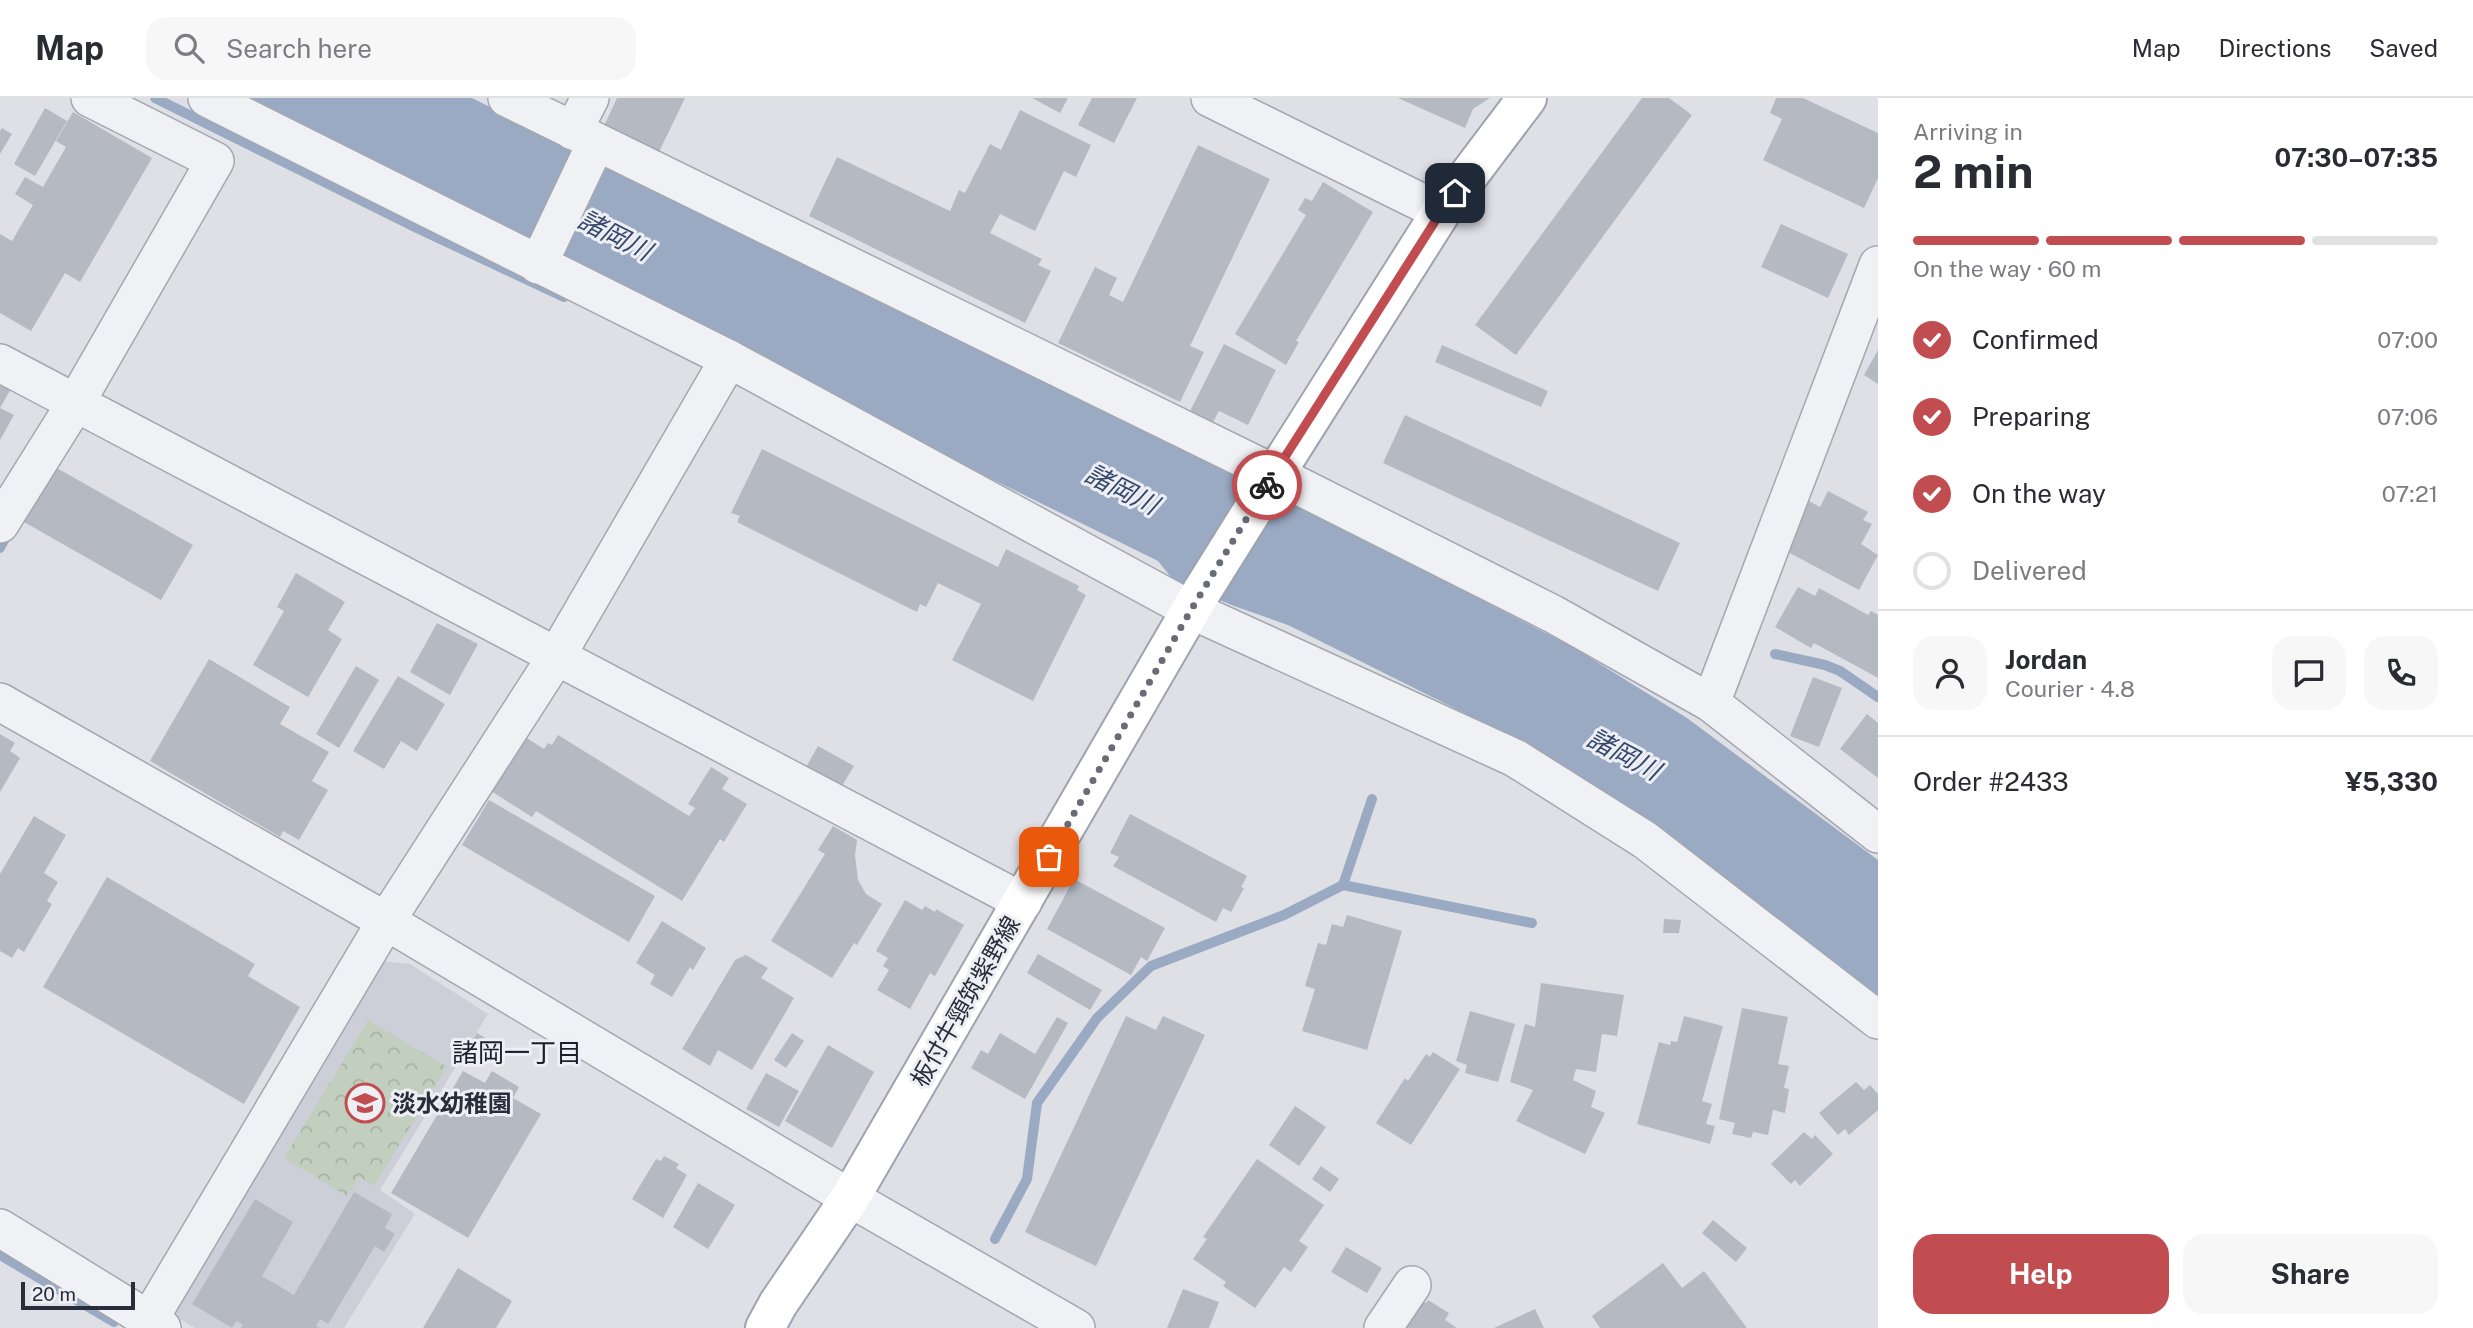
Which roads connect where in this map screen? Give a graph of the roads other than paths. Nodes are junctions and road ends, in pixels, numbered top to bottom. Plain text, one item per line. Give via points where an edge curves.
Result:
1 (90, 98) edge
2 (206, 98) edge
3 (507, 98) edge
4 (590, 98) edge
5 (1210, 98) edge
6 (1527, 98) edge
7 (585, 137) junction
8 (1441, 212) junction
9 (538, 265) junction
10 (1878, 265) edge
11 (729, 359) junction
12 (0, 363) edge
13 (75, 404) junction
14 (1272, 479) junction
15 (0, 524) edge
16 (1195, 603) junction
17 (556, 657) junction
18 (0, 702) edge
19 (1711, 703) junction
20 (1878, 834) edge
21 (1023, 902) junction
22 (386, 921) junction
23 (1878, 1020) edge
24 (850, 1198) junction
25 (0, 1228) edge
26 (1412, 1285) dead end
27 (151, 1325) edge
28 (765, 1328) edge
29 (1076, 1328) edge
30 (1383, 1328) edge

1 - 13 street via 215,161
2 - 9 street
3 - 7 street
4 - 7 street
5 - 8 street
6 - 8 main road, 板付牛頸筑紫野線
7 - 9 street
7 - 14 street
8 - 14 main road, 板付牛頸筑紫野線
9 - 11 street
10 - 19 street
11 - 16 street
11 - 17 street
12 - 13 street
13 - 15 street
13 - 17 street
14 - 16 main road, 板付牛頸筑紫野線
14 - 19 street via 1553,614
16 - 21 main road, 板付牛頸筑紫野線
16 - 23 street via 1515,758 1645,840
17 - 21 street
17 - 22 street
18 - 22 street
19 - 20 street
21 - 24 main road, 板付牛頸筑紫野線
22 - 24 street
22 - 27 street
24 - 28 main road, 板付牛頸筑紫野線
24 - 29 street
25 - 27 street
26 - 30 street

